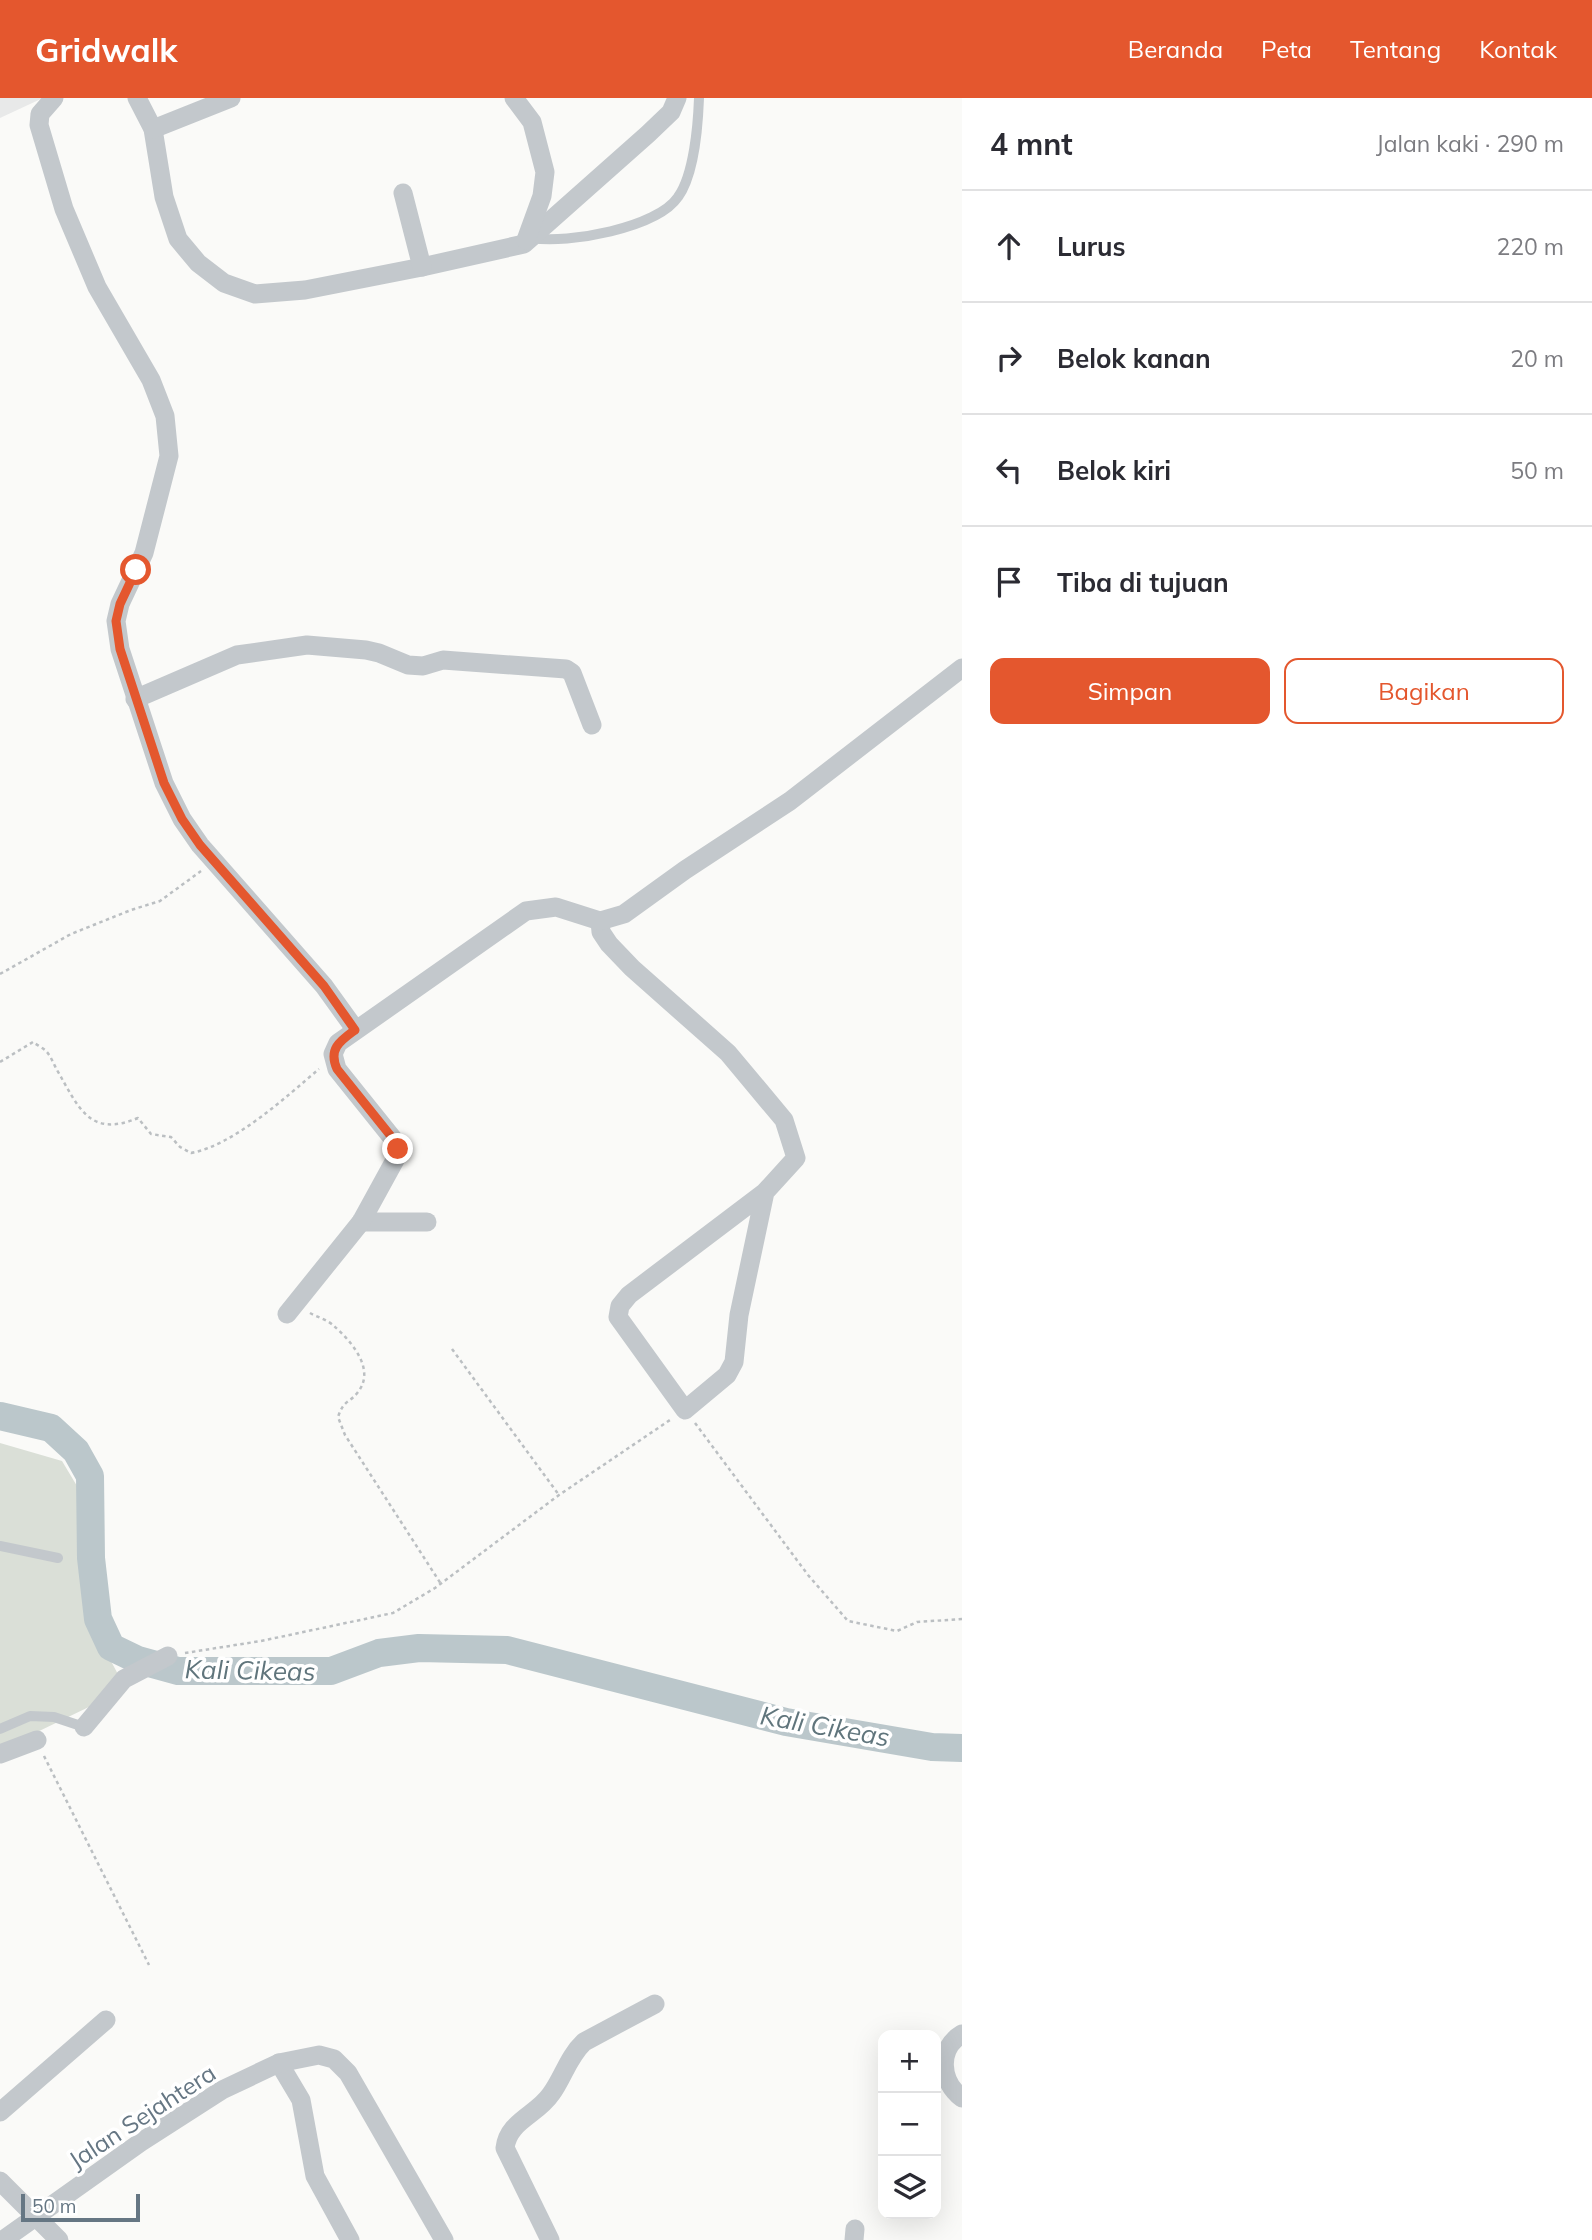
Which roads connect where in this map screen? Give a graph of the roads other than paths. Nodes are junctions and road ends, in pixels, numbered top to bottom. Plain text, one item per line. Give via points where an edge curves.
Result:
1 (54, 98) edge
2 (137, 98) edge
3 (231, 98) edge
4 (514, 98) edge
5 (691, 98) edge
6 (699, 98) edge
7 (674, 105) edge
8 (153, 129) junction
9 (403, 193) dead end
10 (528, 241) junction
11 (422, 267) junction
12 (959, 672) edge
13 (135, 699) junction
14 (592, 725) dead end
15 (600, 921) junction
16 (355, 1030) junction
17 (765, 1192) junction
18 (361, 1222) junction
19 (427, 1222) dead end
20 (291, 1310) road end
21 (0, 1546) edge
22 (58, 1558) dead end
23 (168, 1656) road end
24 (83, 1727) joint
25 (0, 1729) edge
26 (37, 1740) road end
27 (0, 1754) edge
28 (655, 2004) dead end
29 (106, 2020) dead end
30 (962, 2034) edge
31 (279, 2063) junction
32 (962, 2098) edge
33 (0, 2112) edge
34 (0, 2181) edge
35 (36, 2217) junction
36 (2, 2240) edge
37 (59, 2240) edge
38 (350, 2240) edge
39 (444, 2240) edge
40 (550, 2240) edge

1 - 13 street via 40,114 39,125 64,209 97,287 151,380 165,416 169,456 144,553 116,621
2 - 8 street
3 - 8 street
4 - 10 street via 532,122 545,172
5 - 7 street
6 - 10 lane via 691,166 678,197 656,215 627,226 585,237
7 - 10 street
8 - 11 street via 164,197 178,239 198,263 224,283 255,294 305,290
9 - 11 street
10 - 11 street
12 - 15 street via 790,801 634,908
13 - 14 street via 237,655 307,645 366,650 408,666 443,660 566,669 572,673
13 - 16 street via 164,783 182,819 324,986
15 - 16 street via 556,907 526,911
15 - 17 street via 609,944 729,1053 784,1120 796,1158
16 - 18 street via 338,1043 337,1069 398,1149
17 - 17 street via 629,1295 620,1307 618,1317 684,1410 727,1375 733,1362
18 - 19 street
18 - 20 street
21 - 22 lane
23 - 24 street via 124,1679
24 - 25 lane via 54,1717 30,1716
26 - 27 street
28 - 40 street via 584,2042 552,2093 506,2137 505,2148
29 - 33 street
30 - 32 street via 948,2047 943,2064
31 - 35 street, Jalan Sejahtera via 222,2090
31 - 38 street via 301,2100 315,2176
31 - 39 street, Jalan Sejahtera via 319,2055 334,2059 348,2073
34 - 35 street
35 - 36 street, Jalan Sejahtera
35 - 37 street

